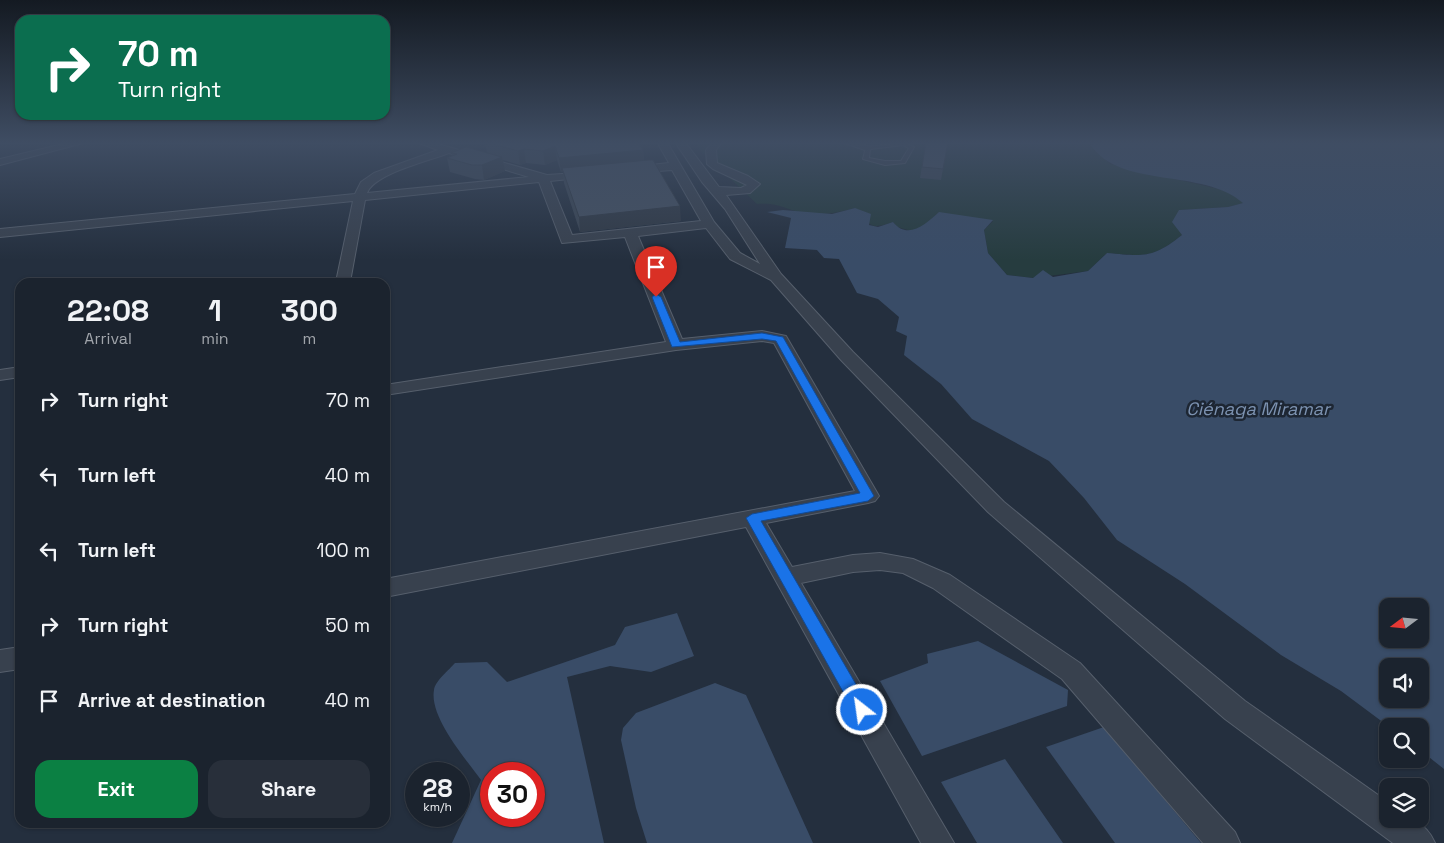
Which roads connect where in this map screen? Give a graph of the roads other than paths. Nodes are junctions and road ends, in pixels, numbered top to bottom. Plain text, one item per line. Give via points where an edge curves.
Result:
1 (369, 181) edge
2 (501, 181) edge
3 (545, 181) edge
4 (685, 181) edge
5 (707, 181) edge
6 (726, 181) edge
7 (750, 181) edge
8 (710, 185) junction
9 (360, 196) junction
10 (709, 224) junction
11 (0, 232) edge
12 (630, 233) junction
13 (776, 277) junction
14 (344, 278) edge
15 (676, 345) junction
16 (15, 373) edge
17 (0, 375) edge
18 (390, 389) edge
19 (752, 518) junction
20 (786, 577) junction
21 (390, 587) edge
22 (15, 659) edge
23 (0, 661) edge
24 (938, 843) edge
25 (1224, 843) edge
26 (1419, 843) edge

1 - 9 street
2 - 9 street
3 - 12 street via 567,240
4 - 10 street
5 - 8 street
6 - 8 street
7 - 8 street via 754,184 751,188 734,192
8 - 13 street via 730,207
9 - 11 street
9 - 14 street
10 - 12 street
10 - 13 street via 735,256
12 - 15 street
13 - 26 street via 847,356 996,507 1235,710
15 - 18 street
15 - 19 street via 762,336 780,339 868,496
16 - 17 street
19 - 20 street
19 - 21 street
20 - 24 street
20 - 25 street via 827,568 892,562 944,583 1071,671
22 - 23 street

